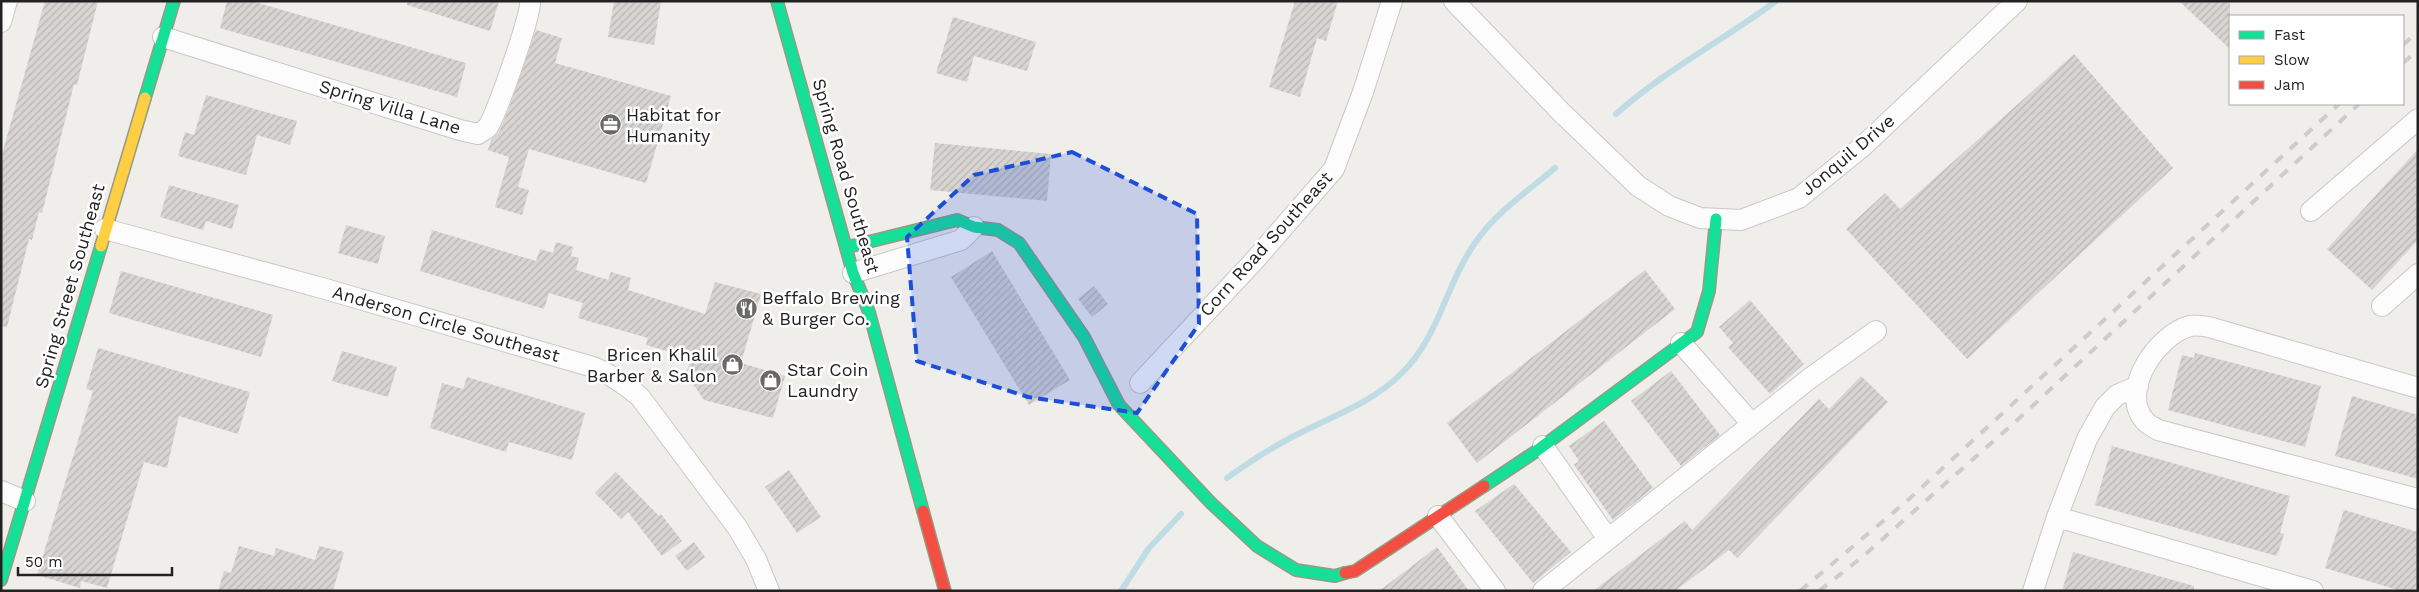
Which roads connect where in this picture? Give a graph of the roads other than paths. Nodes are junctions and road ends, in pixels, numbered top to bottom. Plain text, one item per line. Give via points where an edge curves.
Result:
1 (7, 1) edge
2 (174, 1) edge
3 (530, 1) edge
4 (777, 1) edge
5 (1392, 1) edge
6 (1454, 1) edge
7 (2018, 1) edge
8 (1, 22) edge
9 (164, 37) junction
10 (2418, 120) edge
11 (2311, 211) dead end
12 (1716, 219) junction
13 (974, 227) junction
14 (105, 229) junction
15 (848, 247) junction
16 (853, 273) junction
17 (2418, 274) edge
18 (2382, 306) dead end
19 (1876, 331) dead end
20 (1681, 343) junction
21 (1140, 383) dead end
22 (2138, 386) junction
23 (2418, 388) edge
24 (1752, 424) junction
25 (1543, 446) junction
26 (1, 491) edge
27 (2418, 499) edge
28 (25, 501) junction
29 (1438, 516) junction
30 (2057, 517) junction
31 (1608, 539) junction
32 (1, 580) edge
33 (769, 591) edge
34 (945, 591) edge
35 (1495, 591) edge
36 (1543, 591) edge
37 (2033, 591) edge
38 (2313, 591) edge

1 - 8 street
2 - 9 street, Spring Street Southeast
3 - 9 street, Spring Villa Lane via 519,44 494,113 487,129 478,134
4 - 15 street, Spring Road Southeast
5 - 21 street, Corn Road Southeast via 1334,169 1254,262
6 - 12 street, Jonquil Drive via 1638,186 1669,206 1700,218
7 - 12 street, Jonquil Drive via 1862,147 1799,198 1741,220
9 - 14 street, Spring Street Southeast
10 - 11 street
12 - 20 street via 1704,315 1697,332
13 - 15 street via 957,220
13 - 16 street via 961,240
13 - 29 street via 998,230 1019,243 1084,337 1119,405 1256,546 1296,570 1334,576 1355,571
14 - 28 street, Spring Street Southeast
14 - 33 street, Anderson Circle Southeast via 322,288 608,373 640,397 738,527
15 - 16 street, Spring Road Southeast
16 - 34 street, Spring Road Southeast via 869,312
17 - 18 street
19 - 24 street
20 - 24 street
20 - 25 street
22 - 23 street via 2149,357 2174,334 2190,326 2209,327
22 - 27 street via 2139,410 2145,421 2158,430
22 - 30 street via 2117,395 2105,407 2087,439
24 - 31 street
25 - 29 street
25 - 31 street
26 - 28 street
28 - 32 street, Spring Street Southeast
29 - 35 street
30 - 37 street
30 - 38 street
31 - 36 street

